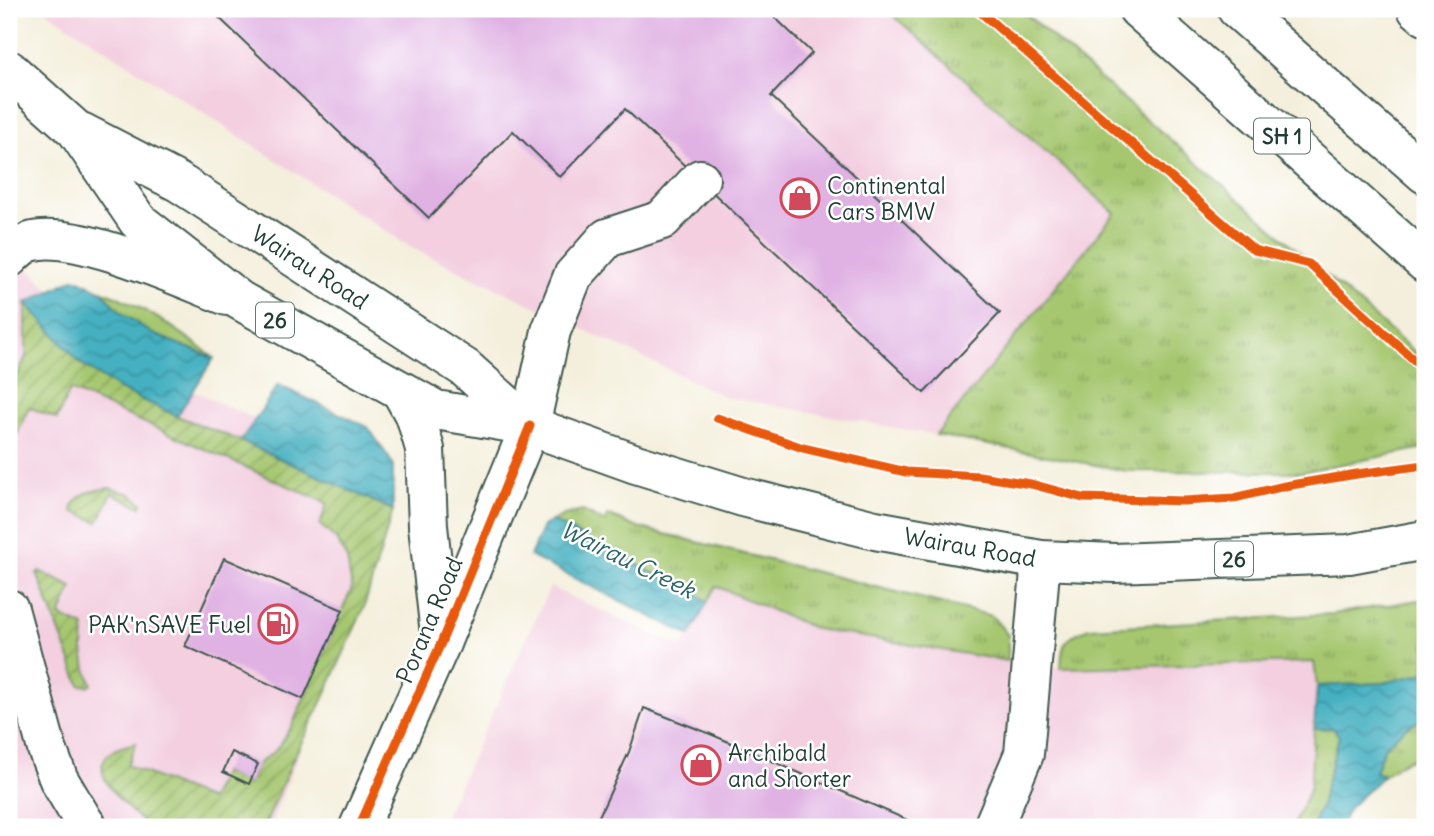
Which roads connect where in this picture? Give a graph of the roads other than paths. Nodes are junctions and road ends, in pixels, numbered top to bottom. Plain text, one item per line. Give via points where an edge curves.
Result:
1 (1138, 9) edge
2 (1237, 9) edge
3 (1417, 9) edge
4 (1425, 16) edge
5 (9, 70) edge
6 (76, 130) junction
7 (1425, 174) edge
8 (700, 179) dead end
9 (9, 258) edge
10 (1425, 263) edge
11 (239, 300) junction
12 (401, 391) junction
13 (530, 426) junction
14 (1425, 540) edge
15 (1041, 560) junction
16 (9, 609) edge
17 (441, 643) junction
18 (88, 827) edge
19 (359, 827) edge
20 (993, 827) edge

1 - 10 main road, SH 1
2 - 7 main road
3 - 4 main road
5 - 6 main road, Wairau Road / 26
6 - 11 main road, Wairau Road / 26 via 138,221
6 - 13 main road, Wairau Road / 26 via 178,182 465,368
8 - 13 main road, Porana Road via 662,220 607,238 573,276 551,331
9 - 11 main road via 38,240 61,241 108,250
11 - 12 main road, Wairau Road / 26
12 - 13 main road, Wairau Road / 26 via 436,410
12 - 17 main road via 416,418 425,451
13 - 15 main road, Wairau Road / 26 via 743,497 875,530
13 - 17 main road, Porana Road
14 - 15 main road, Wairau Road / 26 via 1349,554 1115,563
15 - 20 main road via 1024,754
16 - 18 main road via 47,749 59,780
17 - 19 main road, Porana Road

